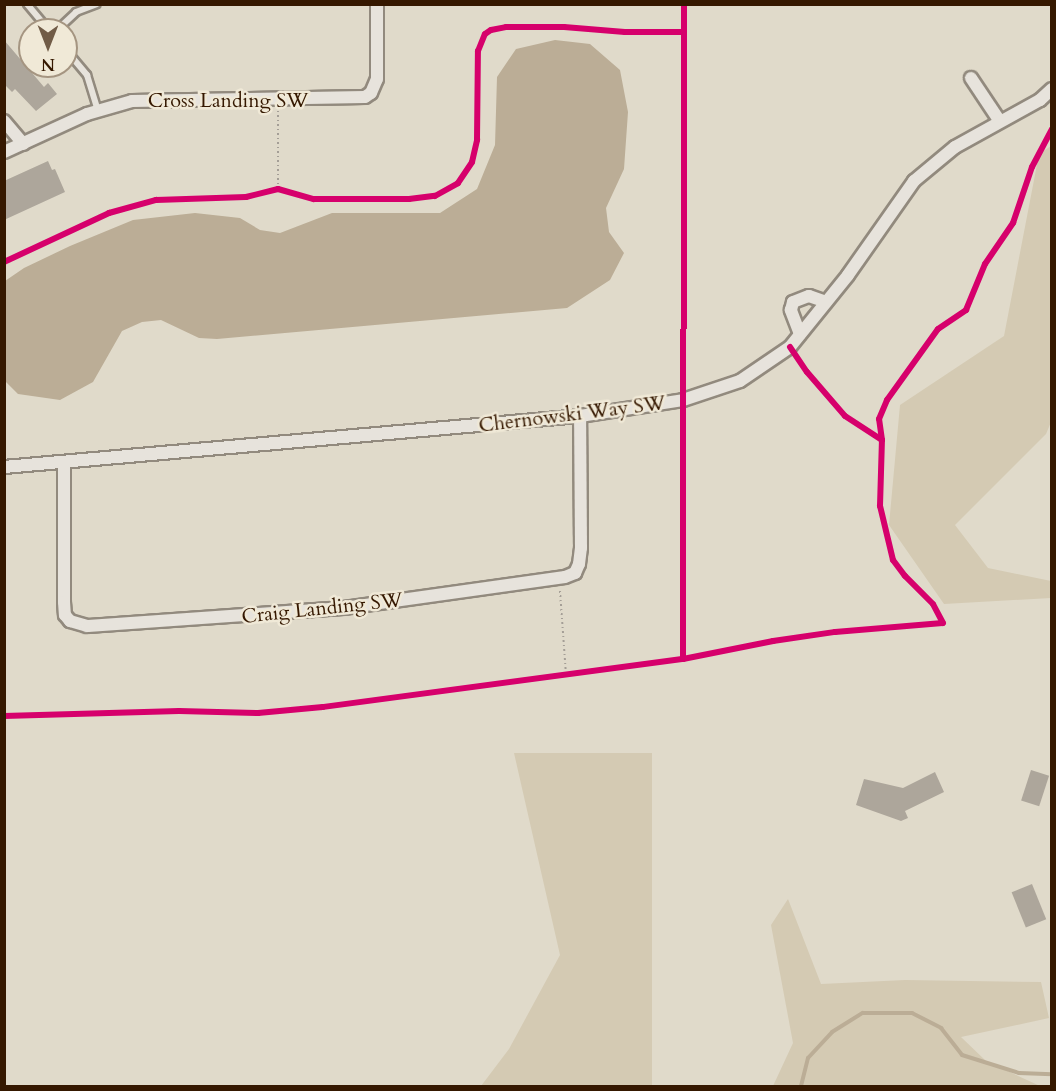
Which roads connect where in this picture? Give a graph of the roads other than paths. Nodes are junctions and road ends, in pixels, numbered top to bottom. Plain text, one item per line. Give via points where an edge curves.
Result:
1 (27, 4) edge
2 (97, 4) edge
3 (377, 4) edge
4 (39, 18) edge
5 (70, 18) edge
6 (78, 64) edge
7 (971, 78) dead end
8 (1052, 89) edge
9 (98, 110) junction
10 (999, 120) junction
11 (4, 121) edge
12 (23, 144) junction
13 (4, 152) edge
14 (826, 302) junction
15 (801, 334) junction
16 (580, 416) junction
17 (64, 463) junction
18 (4, 467) edge

1 - 4 lane
2 - 5 lane
3 - 9 street, Cross Landing SW via 377,79 371,93 358,99 150,99
6 - 9 lane via 87,75
7 - 10 street
8 - 10 street, Chernowski Way SW via 1040,100
9 - 12 street, Cross Landing SW
10 - 14 street, Chernowski Way SW via 955,147 914,181
11 - 12 street
12 - 13 street, Cross Landing SW
14 - 15 street, Chernowski Way SW
14 - 15 street via 809,296 793,302 791,310
15 - 16 street, Chernowski Way SW via 790,347 740,381 683,400
16 - 17 street, Chernowski Way SW
16 - 17 street, Craig Landing SW via 579,564 575,573 344,608 77,625 65,615
17 - 18 street, Chernowski Way SW

